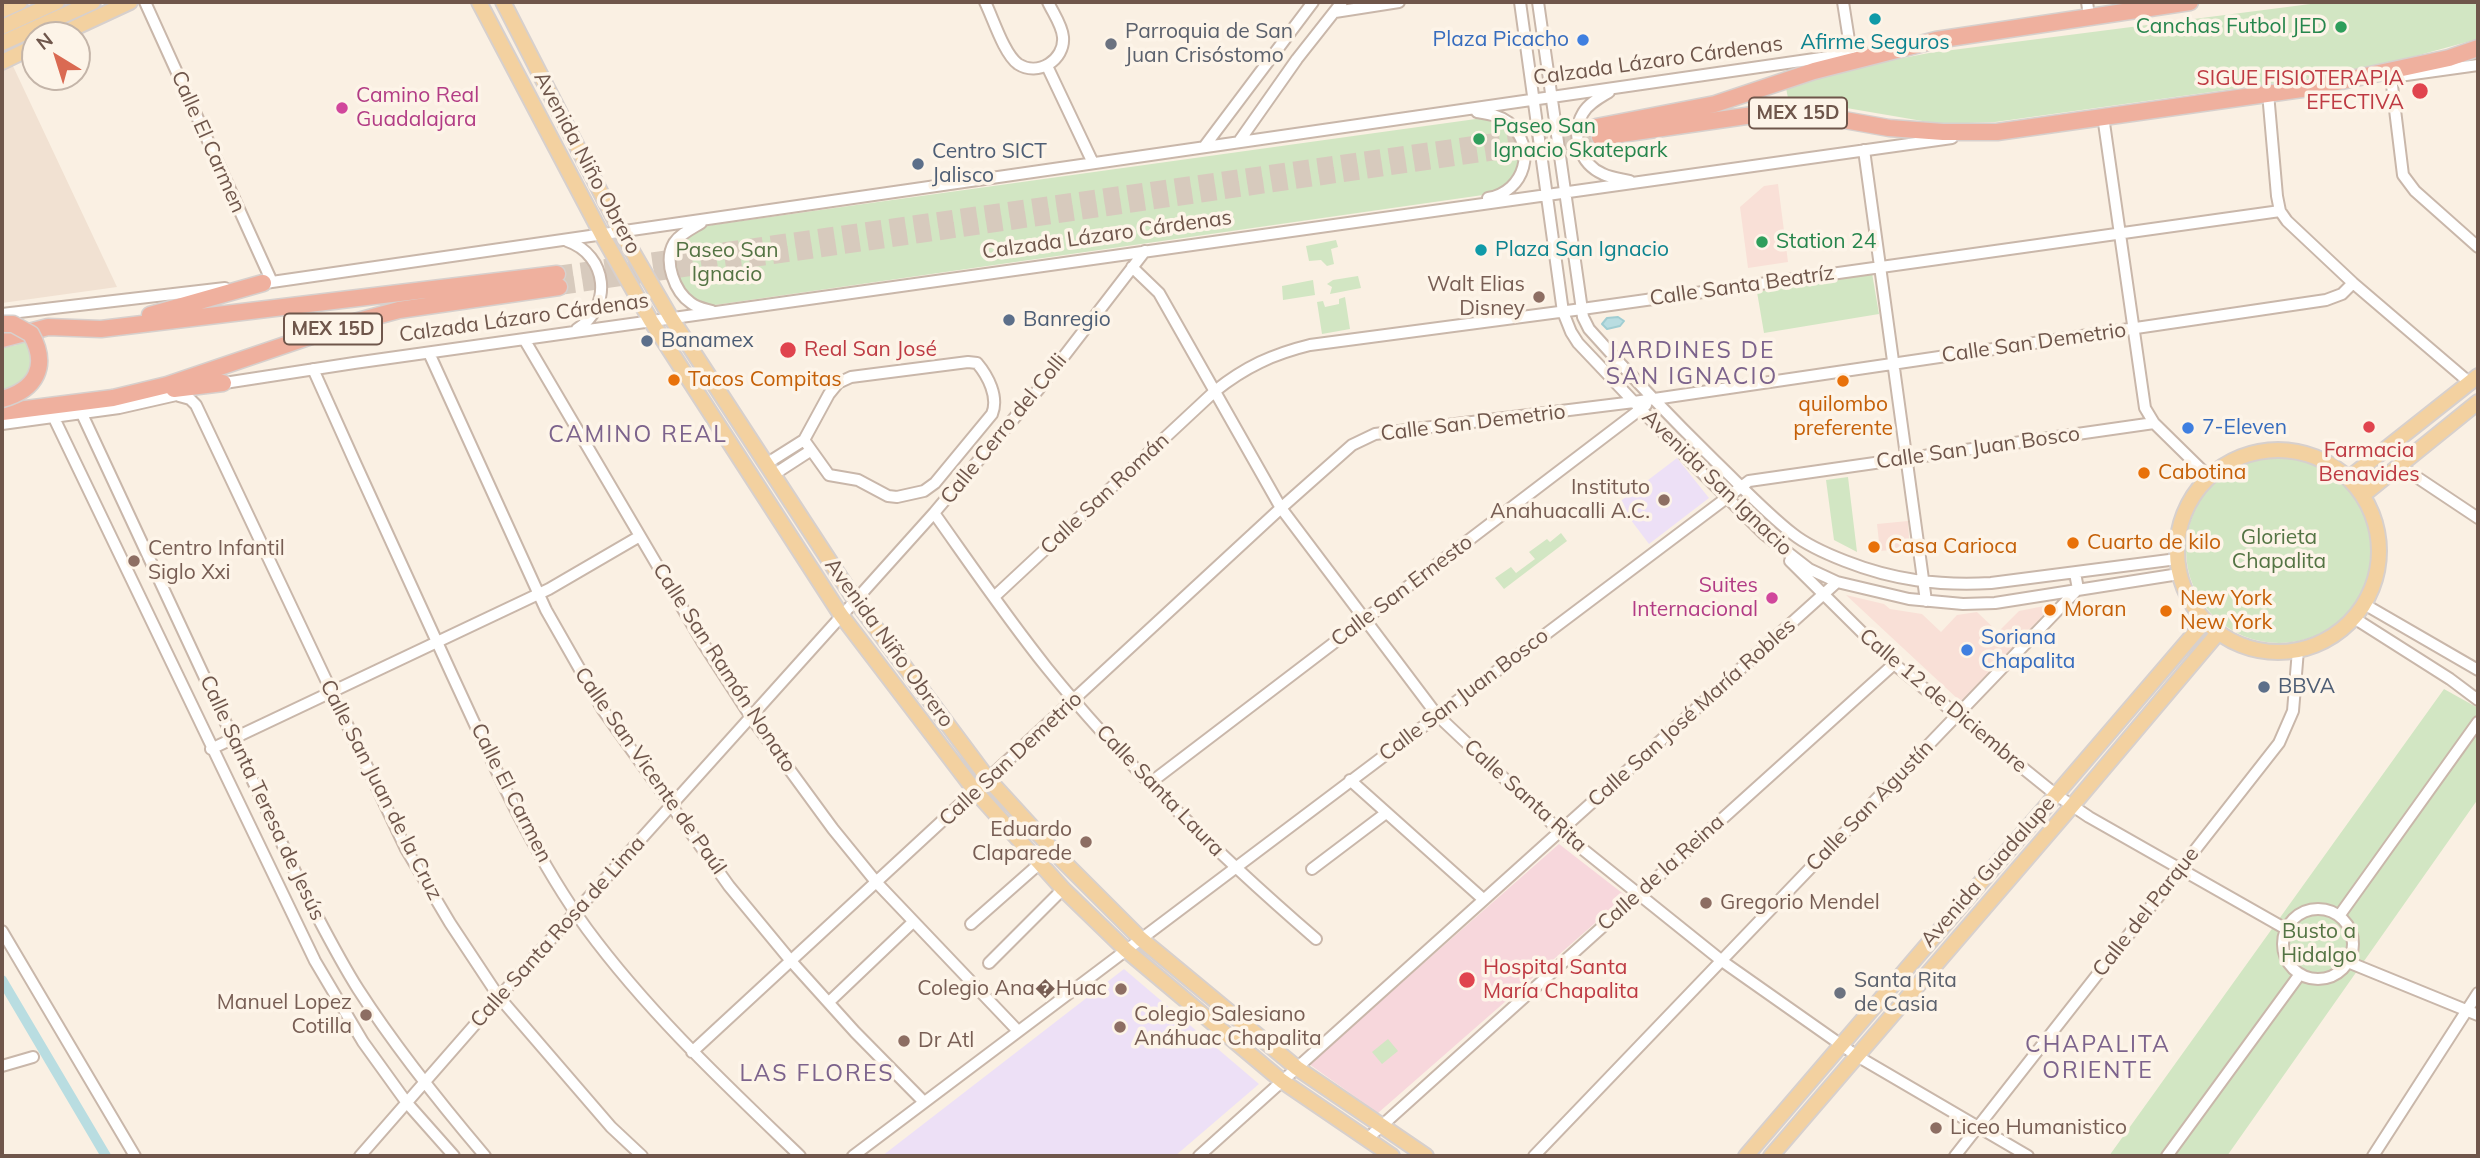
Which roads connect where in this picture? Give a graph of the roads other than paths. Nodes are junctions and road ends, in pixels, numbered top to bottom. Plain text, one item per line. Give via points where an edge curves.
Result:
1 (20, 2) edge
2 (57, 2) edge
3 (95, 2) edge
4 (130, 2) edge
5 (145, 2) edge
6 (479, 2) edge
7 (503, 2) edge
8 (985, 2) edge
9 (1048, 2) edge
10 (1313, 2) edge
11 (1342, 2) edge
12 (1399, 2) edge
13 (1520, 2) edge
14 (1538, 2) edge
15 (1843, 2) edge
16 (2190, 2) edge
17 (2088, 9) edge
18 (2, 10) edge
19 (1335, 12) junction
20 (67, 21) edge
21 (89, 21) edge
22 (2, 27) edge
23 (1937, 40) junction
24 (2, 43) edge
25 (1280, 45) junction
26 (2478, 48) edge
27 (1851, 54) junction
28 (1297, 59) junction
29 (2478, 65) edge
30 (1047, 66) junction
31 (2391, 77) junction
32 (1617, 88) junction
33 (2309, 88) junction
34 (2268, 93) junction
35 (1552, 97) junction
36 (1533, 100) junction
37 (1466, 110) junction
38 (2103, 116) junction
39 (1997, 132) junction
40 (1240, 140) junction
41 (1204, 147) junction
42 (1864, 149) junction
43 (1093, 163) junction
44 (1638, 182) junction
45 (1566, 193) junction
46 (1548, 196) junction
47 (2280, 211) junction
48 (1427, 212) junction
49 (706, 220) junction
50 (621, 232) junction
51 (2119, 233) junction
52 (602, 235) junction
53 (563, 240) junction
54 (2478, 247) edge
55 (1145, 251) junction
56 (1880, 266) junction
57 (1132, 267) junction
58 (267, 283) junction
59 (2353, 283) junction
60 (1582, 309) junction
61 (715, 312) junction
62 (1563, 312) junction
63 (2, 314) edge
64 (671, 318) junction
65 (651, 321) junction
66 (2, 324) edge
67 (2132, 328) junction
68 (101, 329) junction
69 (572, 332) junction
70 (2, 339) edge
71 (523, 339) junction
72 (429, 353) junction
73 (1893, 363) junction
74 (313, 369) junction
75 (2474, 379) edge
76 (223, 383) junction
77 (1215, 391) junction
78 (172, 396) junction
79 (113, 398) junction
80 (2, 399) edge
81 (1654, 399) junction
82 (2478, 402) edge
83 (1637, 405) junction
84 (2, 412) edge
85 (82, 414) junction
86 (54, 418) junction
87 (2154, 423) junction
88 (2, 424) edge
89 (804, 440) junction
90 (810, 451) junction
91 (1907, 459) junction
92 (2400, 466) junction
93 (769, 470) junction
94 (2209, 477) junction
95 (2349, 478) junction
96 (1741, 486) junction
97 (2363, 495) junction
98 (1727, 498) junction
99 (1281, 508) junction
100 (934, 513) junction
101 (2478, 518) edge
102 (1764, 534) junction
103 (640, 536) junction
104 (2177, 559) junction
105 (2075, 573) junction
106 (2179, 574) junction
107 (1837, 582) junction
108 (1924, 583) junction
109 (2078, 589) junction
110 (539, 594) junction
111 (1823, 595) junction
112 (994, 597) junction
113 (855, 600) junction
114 (1926, 601) junction
115 (2364, 604) junction
116 (841, 615) junction
117 (2354, 618) junction
118 (1365, 620) junction
119 (2205, 621) junction
120 (2218, 633) junction
121 (437, 642) junction
122 (2298, 650) junction
123 (1894, 664) junction
124 (2478, 670) edge
125 (330, 692) junction
126 (2478, 700) edge
127 (1074, 701) junction
128 (1437, 715) junction
129 (1956, 716) junction
130 (751, 717) junction
131 (2478, 722) edge
132 (234, 738) junction
133 (211, 748) junction
134 (989, 780) junction
135 (1350, 780) junction
136 (1150, 783) junction
137 (976, 792) junction
138 (2055, 794) junction
139 (671, 806) junction
140 (2072, 806) junction
141 (1387, 813) junction
142 (1560, 831) junction
143 (1039, 863) junction
144 (1235, 869) junction
145 (2180, 869) junction
146 (1312, 870) dead end
147 (877, 883) junction
148 (1063, 889) junction
149 (1638, 894) junction
150 (1483, 899) junction
151 (576, 912) junction
152 (2339, 916) junction
153 (913, 922) junction
154 (971, 924) dead end
155 (2286, 929) junction
156 (2, 930) edge
157 (1141, 939) junction
158 (1316, 939) dead end
159 (1126, 950) junction
160 (791, 961) junction
161 (1723, 961) junction
162 (2348, 962) junction
163 (989, 963) dead end
164 (2300, 974) junction
165 (2478, 993) edge
166 (499, 997) junction
167 (829, 1002) junction
168 (2473, 1013) edge
169 (1018, 1031) junction
170 (1840, 1044) junction
171 (692, 1052) junction
172 (1857, 1056) junction
173 (33, 1057) dead end
174 (2, 1066) edge
175 (1297, 1068) junction
176 (1282, 1081) junction
177 (425, 1083) junction
178 (924, 1102) junction
179 (407, 1103) junction
180 (1381, 1126) junction
181 (1977, 1128) junction
182 (1367, 1139) junction
183 (135, 1156) edge
184 (360, 1156) edge
185 (454, 1156) edge
186 (485, 1156) edge
187 (642, 1156) edge
188 (800, 1156) edge
189 (853, 1156) edge
190 (1199, 1156) edge
191 (1392, 1156) edge
192 (1426, 1156) edge
193 (1534, 1156) edge
194 (1746, 1156) edge
195 (1770, 1156) edge
196 (1955, 1156) edge
197 (2026, 1156) edge
198 (2167, 1156) edge
199 (2373, 1156) edge

1 - 18 main road
2 - 22 main road
3 - 20 main road
3 - 24 main road
4 - 21 main road
5 - 58 street, Calle El Carmen
6 - 52 main road, Avenida Niño Obrero
7 - 50 main road, Avenida Niño Obrero
8 - 30 street via 1011,56 1026,67
9 - 30 street via 1063,38 1059,55
10 - 25 street
11 - 19 street
12 - 19 street
13 - 36 street, Avenida San Ignacio
14 - 35 street, Avenida San Ignacio
15 - 27 street
16 - 17 highway, Calzada Lázaro Cárdenas / MEX 15D
17 - 23 highway, Calzada Lázaro Cárdenas / MEX 15D
19 - 28 street
23 - 27 street, Calzada Lázaro Cárdenas
23 - 39 highway, Calzada Lázaro Cárdenas / MEX 15D via 1814,71 1715,104 1598,132 1774,112 1889,128
25 - 28 street
25 - 41 street
26 - 33 highway, Calzada Lázaro Cárdenas / MEX 15D
27 - 32 street, Calzada Lázaro Cárdenas
28 - 40 street
29 - 31 street, Calzada Lázaro Cárdenas
30 - 43 street
31 - 33 street, Calzada Lázaro Cárdenas
31 - 54 street via 2403,175
32 - 35 street, Calzada Lázaro Cárdenas
32 - 44 street via 1584,110 1576,136 1588,164 1603,174
33 - 34 highway, Calzada Lázaro Cárdenas / MEX 15D
34 - 38 highway, Calzada Lázaro Cárdenas / MEX 15D
34 - 47 street
35 - 36 street, Calzada Lázaro Cárdenas
35 - 45 street, Avenida San Ignacio
36 - 37 street, Calzada Lázaro Cárdenas
36 - 46 street, Avenida San Ignacio
37 - 40 street, Calzada Lázaro Cárdenas
37 - 48 street via 1507,121 1518,133 1524,163 1521,177 1498,197
38 - 39 highway, Calzada Lázaro Cárdenas / MEX 15D
38 - 51 street
39 - 42 street, Calzada Lázaro Cárdenas
40 - 41 street, Calzada Lázaro Cárdenas
41 - 43 street, Calzada Lázaro Cárdenas
42 - 44 street, Calzada Lázaro Cárdenas
42 - 56 street
43 - 49 street, Calzada Lázaro Cárdenas
44 - 45 street, Calzada Lázaro Cárdenas
45 - 46 street, Calzada Lázaro Cárdenas
45 - 60 street, Avenida San Ignacio
46 - 48 street, Calzada Lázaro Cárdenas
46 - 62 street, Avenida San Ignacio
47 - 51 street, Calle Santa Beatríz
47 - 59 street
48 - 55 street, Calzada Lázaro Cárdenas
49 - 50 street, Calzada Lázaro Cárdenas
49 - 61 street via 682,234 670,257 679,292 694,306
50 - 52 street, Calzada Lázaro Cárdenas
50 - 64 main road, Avenida Niño Obrero
51 - 56 street, Calle Santa Beatríz
51 - 67 street
52 - 53 street, Calzada Lázaro Cárdenas
52 - 65 main road, Avenida Niño Obrero
53 - 58 street, Calzada Lázaro Cárdenas
53 - 69 street via 587,252 601,284 597,310
55 - 57 street, Calle Cerro del Colli
55 - 61 street, Calzada Lázaro Cárdenas
56 - 60 street, Calle Santa Beatríz
56 - 73 street
57 - 77 street, Calle Santa Rita via 1159,293
57 - 100 street, Calle Cerro del Colli via 1038,390
58 - 63 street, Calzada Lázaro Cárdenas
58 - 68 highway
59 - 67 street, Calle San Demetrio via 2326,300
59 - 75 street
60 - 62 street, Calle Santa Beatríz
60 - 81 street, Avenida San Ignacio via 1589,329
61 - 64 street, Calzada Lázaro Cárdenas
62 - 77 street, Calle Santa Beatríz via 1286,350 1258,361
62 - 83 street, Avenida San Ignacio via 1578,344
64 - 65 street, Calzada Lázaro Cárdenas
64 - 93 main road, Avenida Niño Obrero
65 - 69 street, Calzada Lázaro Cárdenas
65 - 116 main road, Avenida Niño Obrero
66 - 80 highway, bridge via 13,324 31,334 40,356 36,378 25,390
67 - 73 street, Calle San Demetrio
67 - 87 street via 2145,408
68 - 70 highway, Calzada Lázaro Cárdenas / MEX 15D via 48,327
68 - 79 highway, Calzada Lázaro Cárdenas / MEX 15D via 558,280 399,310
69 - 71 street, Calzada Lázaro Cárdenas
71 - 72 street, Calzada Lázaro Cárdenas
71 - 103 street, Calle San Ramón Nonato
72 - 74 street, Calzada Lázaro Cárdenas
72 - 110 street, Calle San Vicente de Paúl
73 - 81 street, Calle San Demetrio
73 - 91 street
74 - 76 street, Calzada Lázaro Cárdenas
74 - 121 street, Calle El Carmen
75 - 95 main road
76 - 78 street, Calzada Lázaro Cárdenas
76 - 79 highway
77 - 99 street, Calle Santa Rita
77 - 112 street, Calle San Román
78 - 85 street, Calzada Lázaro Cárdenas
78 - 125 street, Calle San Juan de la Cruz via 185,396 196,405
79 - 84 highway, Calzada Lázaro Cárdenas / MEX 15D
81 - 83 street, Calle San Demetrio
81 - 96 street, Avenida San Ignacio
82 - 92 main road
83 - 98 street, Avenida San Ignacio
83 - 99 street, Calle San Demetrio via 1375,435 1352,445
83 - 118 street, Calle San Ernesto
85 - 86 street, Calzada Lázaro Cárdenas
85 - 132 street, Calle Santa Teresa de Jesús
86 - 88 street, Calzada Lázaro Cárdenas
86 - 133 street, Calle Santa Teresa de Jesús
87 - 91 street, Calle San Juan Bosco
87 - 94 street
89 - 90 street
89 - 90 street via 828,394 851,377 977,363 995,396 992,414 936,483 919,493 888,496 858,480 829,475
89 - 93 street
90 - 93 street
91 - 96 street, Calle San Juan Bosco via 1749,481
91 - 108 street
92 - 97 main road
92 - 101 street
93 - 113 main road, Avenida Niño Obrero
94 - 95 main road via 2245,455 2273,450 2307,453
94 - 104 main road via 2184,514
95 - 97 main road
96 - 98 street, Calle San Juan Bosco
96 - 108 street, Avenida San Ignacio via 1795,536 1824,552 1874,572
97 - 115 main road via 2378,530 2380,549 2373,587
98 - 102 street, Avenida San Ignacio
98 - 128 street, Calle San Juan Bosco
99 - 118 street, Calle Santa Rita
99 - 127 street, Calle San Demetrio
100 - 112 street, Calle Santa Laura
100 - 113 street, Calle Cerro del Colli
102 - 107 street, Avenida San Ignacio via 1809,569
102 - 111 street, Calle 12 de Diciembre
103 - 110 street
103 - 130 street, Calle San Ramón Nonato
104 - 105 street, Avenida San Ignacio
104 - 106 main road
105 - 108 street, Avenida San Ignacio via 1991,583
105 - 109 street
106 - 109 street, Avenida San Ignacio
106 - 119 main road
107 - 111 street, Calle San José María Robles
107 - 114 street, Avenida San Ignacio
108 - 114 street
109 - 114 street, Avenida San Ignacio via 1995,603
109 - 129 street, Calle San Agustín
110 - 121 street
110 - 139 street, Calle San Vicente de Paúl via 603,710
111 - 123 street, Calle 12 de Diciembre
111 - 142 street, Calle San José María Robles
112 - 127 street, Calle Santa Laura
113 - 116 street, Calle Cerro del Colli
113 - 134 main road, Avenida Niño Obrero
115 - 117 main road
115 - 124 street
116 - 130 street, Calle Santa Rosa de Lima
116 - 137 main road, Avenida Niño Obrero
117 - 122 main road via 2328,639
117 - 126 street
118 - 128 street, Calle Santa Rita
118 - 136 street, Calle San Ernesto
119 - 120 main road
119 - 138 main road, Avenida Guadalupe
120 - 122 main road via 2256,650
120 - 140 main road, Avenida Guadalupe
121 - 125 street
121 - 151 street, Calle El Carmen via 501,782
122 - 145 street, Calle del Parque via 2293,711 2279,743
123 - 129 street, Calle 12 de Diciembre
123 - 149 street, Calle de la Reina
125 - 132 street
125 - 166 street, Calle San Juan de la Cruz via 406,849
127 - 134 street, Calle San Demetrio
127 - 136 street, Calle Santa Laura
128 - 135 street, Calle San Juan Bosco
128 - 142 street, Calle Santa Rita
129 - 138 street, Calle 12 de Diciembre
129 - 161 street, Calle San Agustín
130 - 139 street, Calle Santa Rosa de Lima
130 - 147 street, Calle San Ramón Nonato
131 - 152 street
132 - 133 street
132 - 177 street, Calle Santa Teresa de Jesús via 335,949
133 - 179 street, Calle Santa Teresa de Jesús via 315,961 363,1042
134 - 137 street, Calle San Demetrio
134 - 157 main road, Avenida Niño Obrero
135 - 141 street
135 - 144 street, Calle San Juan Bosco
136 - 144 street, Calle Santa Laura
137 - 143 main road, Avenida Niño Obrero
137 - 147 street, Calle San Demetrio
138 - 140 street, Calle 12 de Diciembre
138 - 170 main road, Avenida Guadalupe
139 - 151 street, Calle Santa Rosa de Lima
139 - 160 street, Calle San Vicente de Paúl
140 - 145 street, Calle 12 de Diciembre
140 - 172 main road, Avenida Guadalupe
141 - 146 street
141 - 150 street
142 - 149 street, Calle Santa Rita
142 - 150 street, Calle San José María Robles
143 - 148 main road, Avenida Niño Obrero
143 - 154 street
144 - 157 street, Calle San Juan Bosco
144 - 158 street, Calle Santa Laura
145 - 155 street, Calle 12 de Diciembre
145 - 181 street, Calle del Parque
147 - 153 street, Calle San Ramón Nonato
147 - 160 street, Calle San Demetrio
148 - 159 main road, Avenida Niño Obrero
148 - 163 street
149 - 161 street, Calle Santa Rita
149 - 180 street, Calle de la Reina
150 - 175 street, Calle San José María Robles
151 - 166 street, Calle Santa Rosa de Lima
151 - 171 street, Calle El Carmen via 629,983
152 - 155 street via 2310,910
152 - 162 street via 2353,941
153 - 167 street
153 - 169 street, Calle San Ramón Nonato
155 - 164 street via 2285,958
156 - 183 street
157 - 159 street, Calle San Juan Bosco
157 - 175 main road, Avenida Niño Obrero
159 - 169 street, Calle San Juan Bosco
159 - 176 main road, Avenida Niño Obrero
160 - 167 street, Calle San Vicente de Paúl
160 - 171 street, Calle San Demetrio
161 - 170 street, Calle Santa Rita
161 - 193 street, Calle San Agustín
162 - 164 street via 2330,977
162 - 168 street
164 - 198 street
165 - 168 street
166 - 177 street, Calle Santa Rosa de Lima
166 - 187 street, Calle San Juan de la Cruz
167 - 178 street, Calle San Vicente de Paúl
168 - 199 street
169 - 178 street, Calle San Juan Bosco
170 - 172 street, Calle Santa Rita
170 - 194 main road, Avenida Guadalupe
171 - 188 street, Calle El Carmen
172 - 181 street, Calle Santa Rita
172 - 195 main road, Avenida Guadalupe
173 - 174 street
175 - 176 street, Calle San José María Robles
175 - 180 main road, Avenida Niño Obrero
176 - 182 main road, Avenida Niño Obrero
176 - 190 street, Calle San José María Robles
177 - 179 street, Calle Santa Rosa de Lima
177 - 186 street, Calle Santa Teresa de Jesús
178 - 189 street, Calle San Juan Bosco
179 - 184 street, Calle Santa Rosa de Lima
179 - 185 street, Calle Santa Teresa de Jesús
180 - 182 street, Calle de la Reina
180 - 192 main road, Avenida Niño Obrero
181 - 196 street, Calle del Parque
181 - 197 street, Calle Santa Rita
182 - 191 main road, Avenida Niño Obrero

